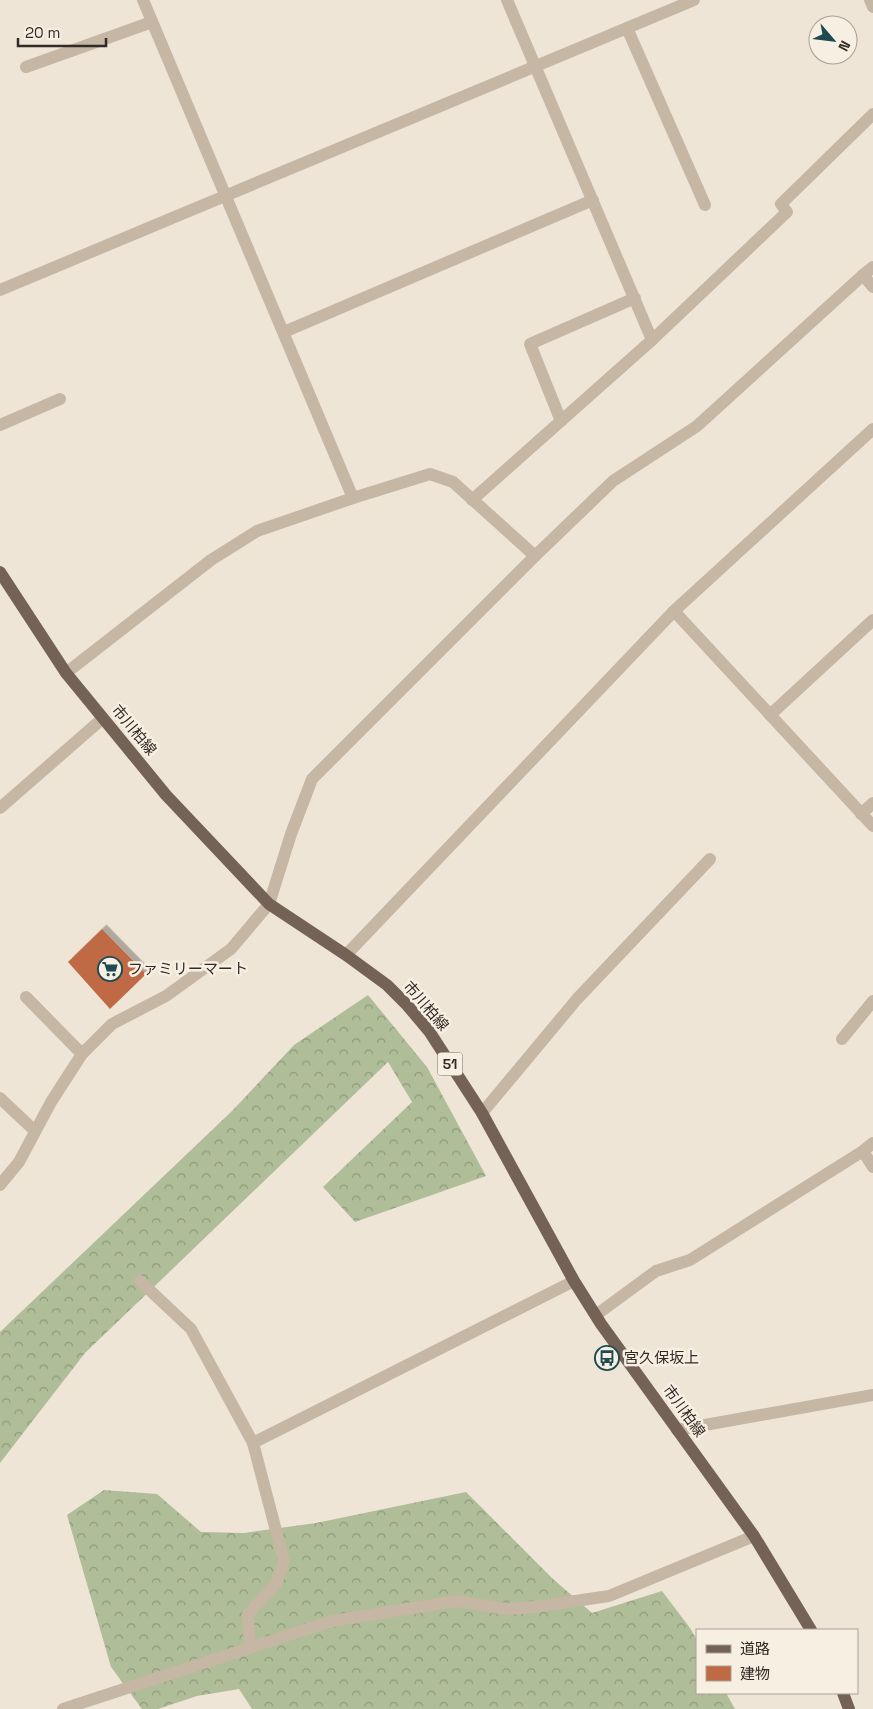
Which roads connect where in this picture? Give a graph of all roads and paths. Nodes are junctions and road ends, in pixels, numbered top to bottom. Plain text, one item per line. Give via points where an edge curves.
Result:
1 (143, 0) edge
2 (507, 0) edge
3 (694, 0) edge
4 (870, 0) edge
5 (873, 7) edge
6 (152, 22) junction
7 (627, 28) junction
8 (536, 66) junction
9 (26, 67) dead end
10 (873, 114) edge
11 (226, 196) junction
12 (593, 200) junction
13 (706, 205) dead end
14 (868, 271) edge
15 (873, 287) edge
16 (0, 290) edge
17 (634, 298) junction
18 (284, 332) junction
19 (652, 340) junction
20 (60, 399) dead end
21 (561, 421) junction
22 (0, 425) edge
23 (873, 429) edge
24 (354, 498) junction
25 (472, 500) junction
26 (536, 556) junction
27 (0, 572) edge
28 (674, 611) junction
29 (873, 620) edge
30 (66, 673) junction
31 (770, 715) junction
32 (102, 719) junction
33 (873, 803) edge
34 (0, 808) edge
35 (861, 814) junction
36 (873, 826) edge
37 (710, 859) dead end
38 (269, 904) junction
39 (346, 955) junction
40 (26, 997) dead end
41 (873, 1001) edge
42 (842, 1039) dead end
43 (82, 1054) junction
44 (0, 1098) edge
45 (482, 1113) junction
46 (35, 1131) junction
47 (868, 1147) edge
48 (873, 1167) edge
49 (0, 1185) edge
50 (574, 1281) junction
51 (140, 1282) dead end
52 (596, 1315) junction
53 (873, 1395) edge
54 (677, 1430) junction
55 (253, 1443) junction
56 (754, 1536) junction
57 (810, 1629) edge
58 (250, 1647) junction
59 (843, 1694) edge
60 (63, 1709) edge
61 (849, 1709) edge

1 - 6 street
2 - 8 street
3 - 7 street
4 - 5 street
6 - 9 street
6 - 11 street
7 - 8 street
7 - 13 street
8 - 11 street
8 - 12 street
10 - 19 street via 781,204 787,212
11 - 16 street
11 - 18 street
12 - 17 street
12 - 18 street
14 - 15 street
14 - 26 street via 697,426 613,481
17 - 19 street
17 - 21 street via 530,344
18 - 24 street
19 - 21 street
20 - 22 street
21 - 25 street
23 - 28 street
24 - 25 street via 430,474 453,482
24 - 30 street via 257,531 211,560
25 - 26 street
26 - 38 street via 312,779
27 - 30 main road, 市川柏線 / 51
28 - 31 street
28 - 39 street
29 - 31 street
30 - 32 main road, 市川柏線 / 51
31 - 35 street
32 - 34 street
32 - 38 main road, 市川柏線 / 51 via 166,795
33 - 35 street
35 - 36 street
37 - 45 street via 577,999
38 - 39 main road, 市川柏線 / 51
38 - 43 street via 231,948 166,996 112,1024
39 - 45 main road, 市川柏線 / 51 via 408,1005 429,1031
40 - 43 street
41 - 42 street
43 - 46 street
44 - 46 street
45 - 50 main road, 市川柏線 / 51
46 - 49 street via 19,1162
47 - 48 street
47 - 52 street via 690,1260 656,1271
50 - 52 main road, 市川柏線 / 51
50 - 55 street
51 - 55 street via 191,1329
52 - 54 main road, 市川柏線 / 51
53 - 54 street
54 - 56 main road, 市川柏線 / 51
55 - 58 street via 284,1561 276,1584 248,1614
56 - 57 main road, 市川柏線 / 51
56 - 58 street via 609,1596 506,1609 457,1601 332,1621
58 - 60 street
59 - 61 main road

